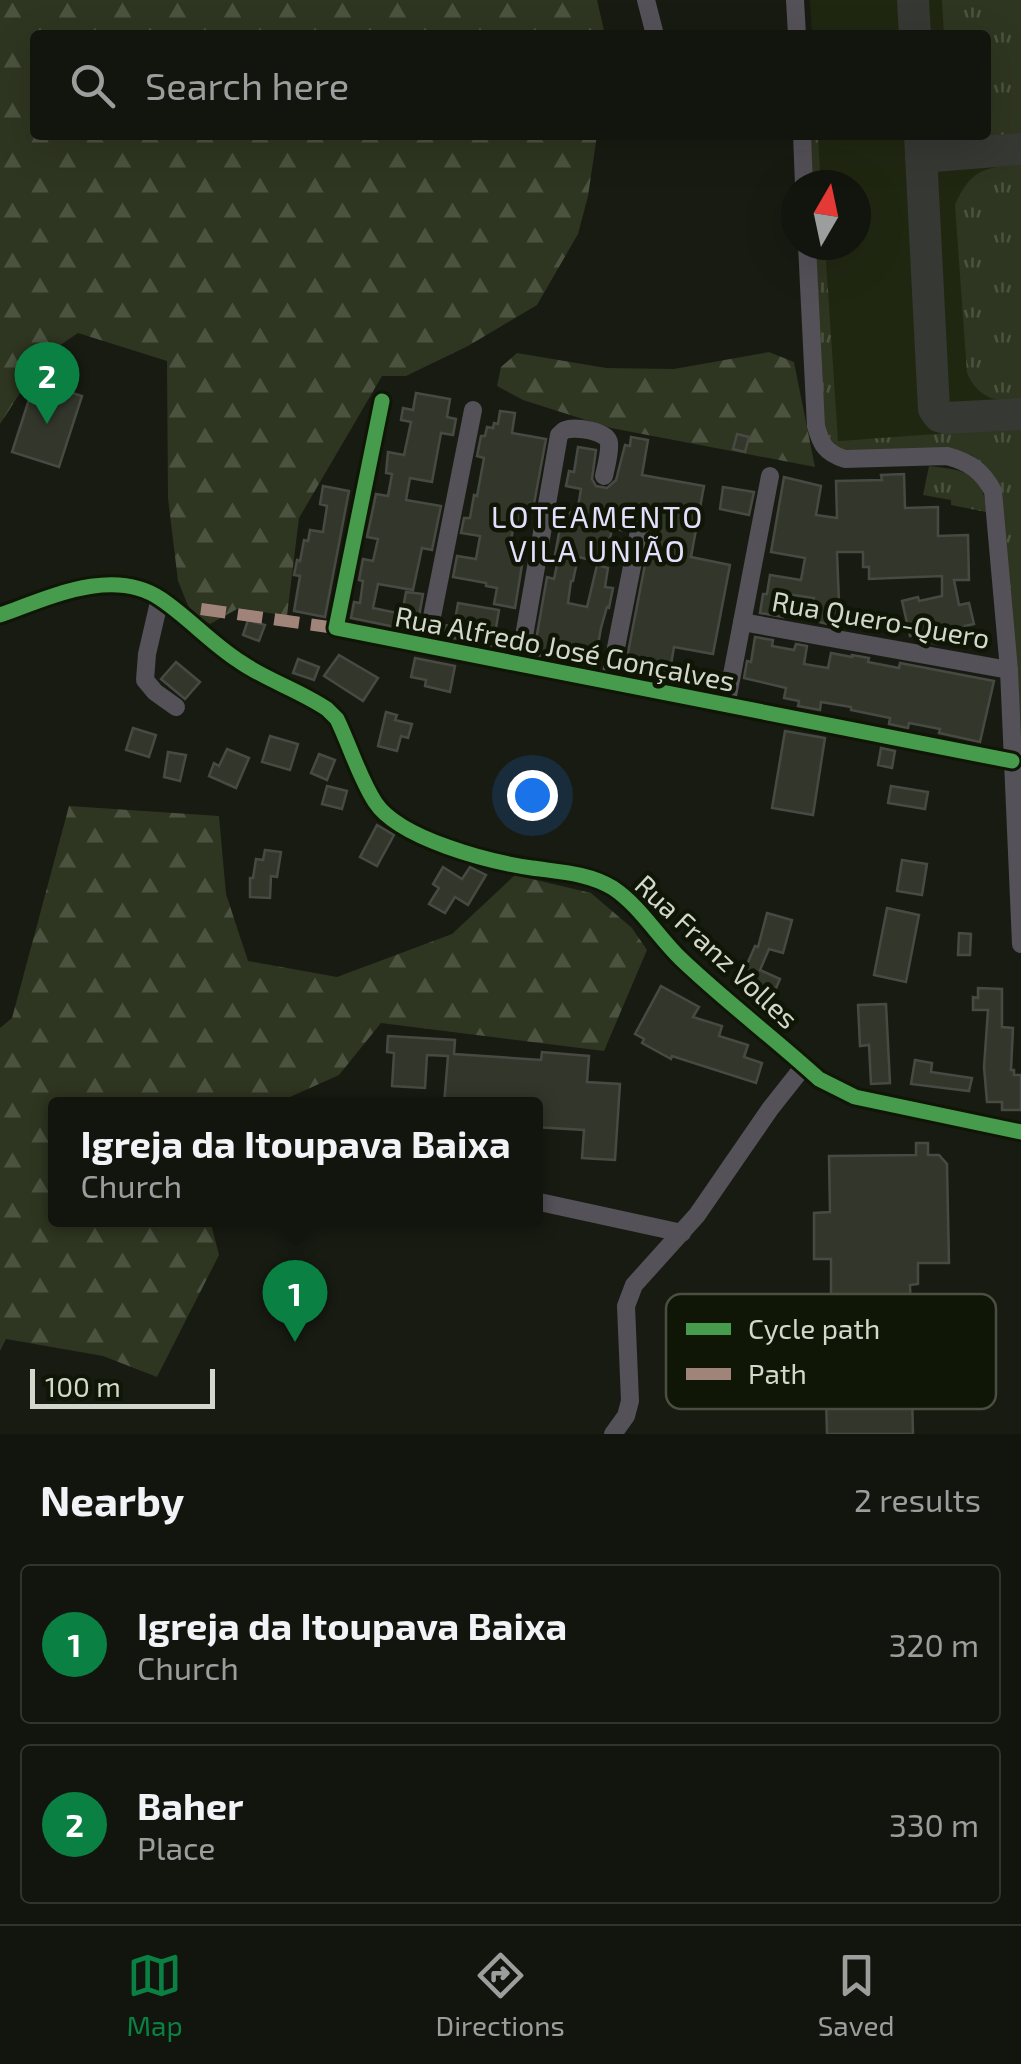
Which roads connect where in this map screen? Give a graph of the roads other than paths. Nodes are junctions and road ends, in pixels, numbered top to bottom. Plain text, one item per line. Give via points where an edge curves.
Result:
1 (646, 0) edge
2 (795, 0) edge
3 (653, 30) edge
4 (797, 30) edge
5 (802, 140) edge
6 (803, 170) edge
7 (808, 260) edge
8 (382, 401) dead end
9 (473, 410) dead end
10 (604, 476) dead end
11 (770, 476) dead end
12 (640, 526) dead end
13 (160, 598) junction
14 (0, 616) edge
15 (742, 622) junction
16 (426, 647) junction
17 (520, 665) junction
18 (1009, 670) junction
19 (609, 682) junction
20 (726, 706) junction
21 (176, 707) dead end
22 (1012, 761) junction
23 (1021, 944) edge
24 (804, 1066) junction
25 (1021, 1132) edge
26 (543, 1203) edge
27 (682, 1234) junction
28 (613, 1434) edge

1 - 3 street
2 - 4 street
5 - 6 street
7 - 18 street via 816,426 823,448 858,460 947,456 985,476 993,491
8 - 16 street, Rua Alfredo José Gonçalves via 336,628
9 - 16 street
10 - 17 street via 607,436 562,430
11 - 15 street
12 - 19 street
13 - 14 street, Rua Franz Volles via 132,586 100,586
13 - 21 street via 145,680
13 - 24 street, Rua Franz Volles via 244,665 327,708 376,806 389,817 466,854 570,872 612,888
15 - 18 street, Rua Quero-Quero
15 - 20 street
16 - 17 street, Rua Alfredo José Gonçalves
17 - 19 street, Rua Alfredo José Gonçalves
18 - 22 street
19 - 20 street, Rua Alfredo José Gonçalves
20 - 22 street, Rua Alfredo José Gonçalves
22 - 23 street
24 - 25 street, Rua Franz Volles via 856,1097
24 - 27 street
26 - 27 street
27 - 28 street via 634,1286 626,1306 630,1401

